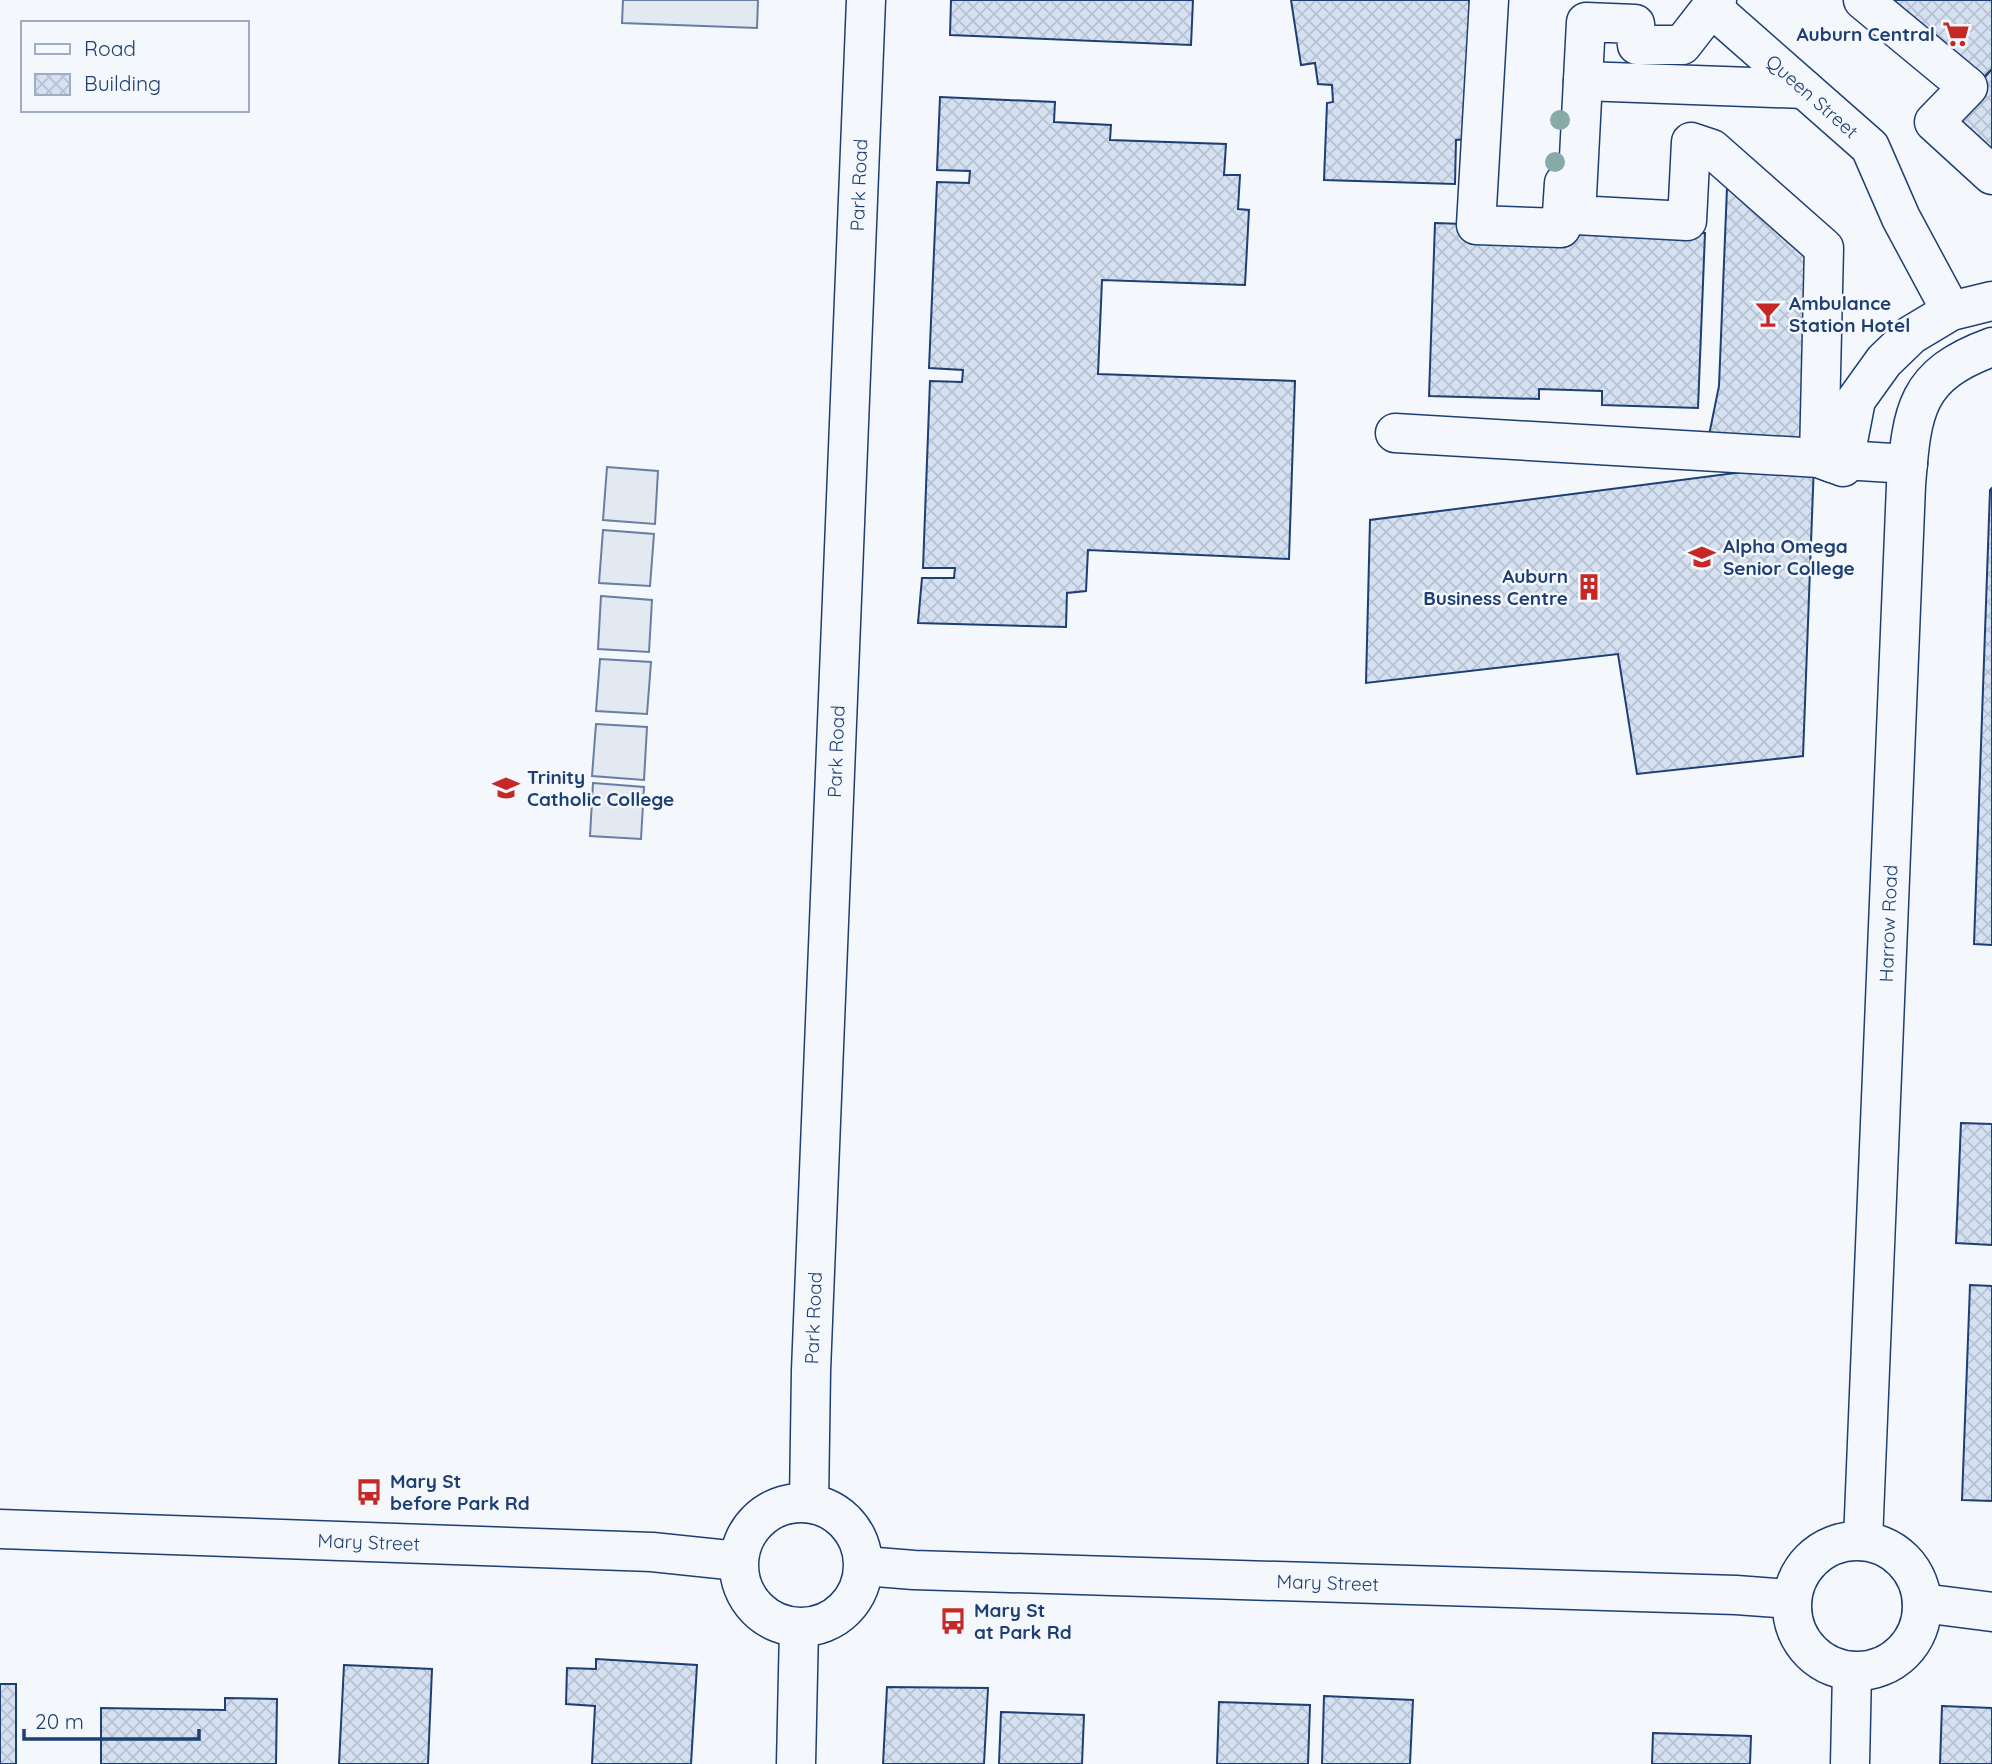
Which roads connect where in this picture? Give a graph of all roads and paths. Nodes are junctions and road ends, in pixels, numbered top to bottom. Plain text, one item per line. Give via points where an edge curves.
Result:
1 (866, 0) edge
2 (1489, 0) edge
3 (1576, 0) edge
4 (1863, 0) edge
5 (1714, 4) edge
6 (1583, 81) junction
7 (1804, 89) junction
8 (1992, 176) edge
9 (1992, 301) edge
10 (1951, 311) junction
11 (1992, 347) edge
12 (1395, 433) dead end
13 (1831, 460) junction
14 (1908, 464) junction
15 (809, 1502) junction
16 (0, 1529) edge
17 (1863, 1541) junction
18 (738, 1561) junction
19 (864, 1566) junction
20 (1791, 1600) junction
21 (1922, 1603) junction
22 (1992, 1612) edge
23 (799, 1628) junction
24 (1853, 1671) junction
25 (796, 1764) edge
26 (1850, 1764) edge

1 - 15 street, Park Road
2 - 3 street via 1476,225 1561,228
4 - 8 street via 1968,87 1934,122
5 - 6 street via 1682,44 1637,45 1635,24 1586,22
5 - 7 street, Queen Street
6 - 7 street
6 - 13 street via 1576,215 1688,220 1692,142 1712,149 1824,248
7 - 10 street, Queen Street via 1870,147 1901,218
9 - 10 street
10 - 13 street via 1911,335 1884,361 1856,400
11 - 14 street, Harrow Road via 1942,372 1926,392 1911,428
12 - 13 street
13 - 14 street
14 - 17 street, Harrow Road
15 - 18 street via 769,1511 743,1541
15 - 19 street via 832,1510 849,1524 861,1543
16 - 18 street, Mary Street via 652,1552
17 - 20 street via 1829,1546 1815,1555 1795,1583
17 - 21 street via 1885,1547 1905,1561 1918,1580
18 - 23 street via 748,1600 779,1624
19 - 20 street, Mary Street
19 - 23 street via 859,1590 845,1611 824,1624
20 - 24 street via 1794,1625 1807,1648 1827,1665
21 - 22 street
21 - 24 street via 1917,1630 1902,1653 1879,1667
23 - 25 street
24 - 26 street

